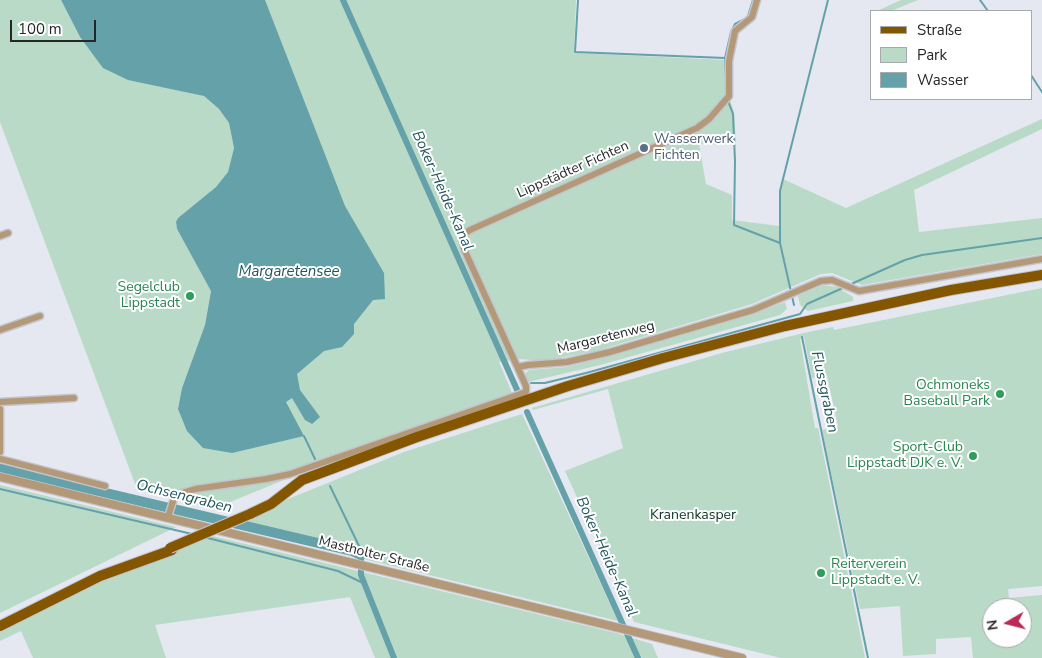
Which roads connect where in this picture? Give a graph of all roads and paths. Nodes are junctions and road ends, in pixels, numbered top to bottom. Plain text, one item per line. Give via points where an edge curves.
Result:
1 (757, 0) edge
2 (8, 233) dead end
3 (0, 236) edge
4 (1042, 259) edge
5 (1042, 275) edge
6 (1042, 281) edge
7 (40, 316) dead end
8 (0, 330) edge
9 (518, 368) junction
10 (74, 398) dead end
11 (0, 402) edge
12 (0, 409) edge
13 (0, 452) edge
14 (0, 459) edge
15 (0, 477) edge
16 (106, 486) dead end
17 (251, 515) junction
18 (169, 516) junction
19 (171, 549) junction
20 (0, 619) edge
21 (0, 626) edge
22 (742, 658) edge

1 - 9 street, Lippstädter Fichten via 752,17 735,31 729,61 729,96 709,119 697,128 470,230 462,238 464,249
2 - 3 street
4 - 9 street, Margaretenweg via 859,291 832,280 821,281 753,310 610,352
5 - 17 main road via 942,292 785,326 568,386 302,480
6 - 17 main road via 952,296 806,328 613,379 403,448 304,486 273,506
7 - 8 street
9 - 18 street via 526,386 522,395 290,474 175,495
10 - 11 street
12 - 13 street
14 - 16 street
15 - 18 street, Mastholter Straße
17 - 19 main road, bridge
18 - 22 street, Mastholter Straße
19 - 20 main road via 96,572
19 - 21 main road via 100,576

